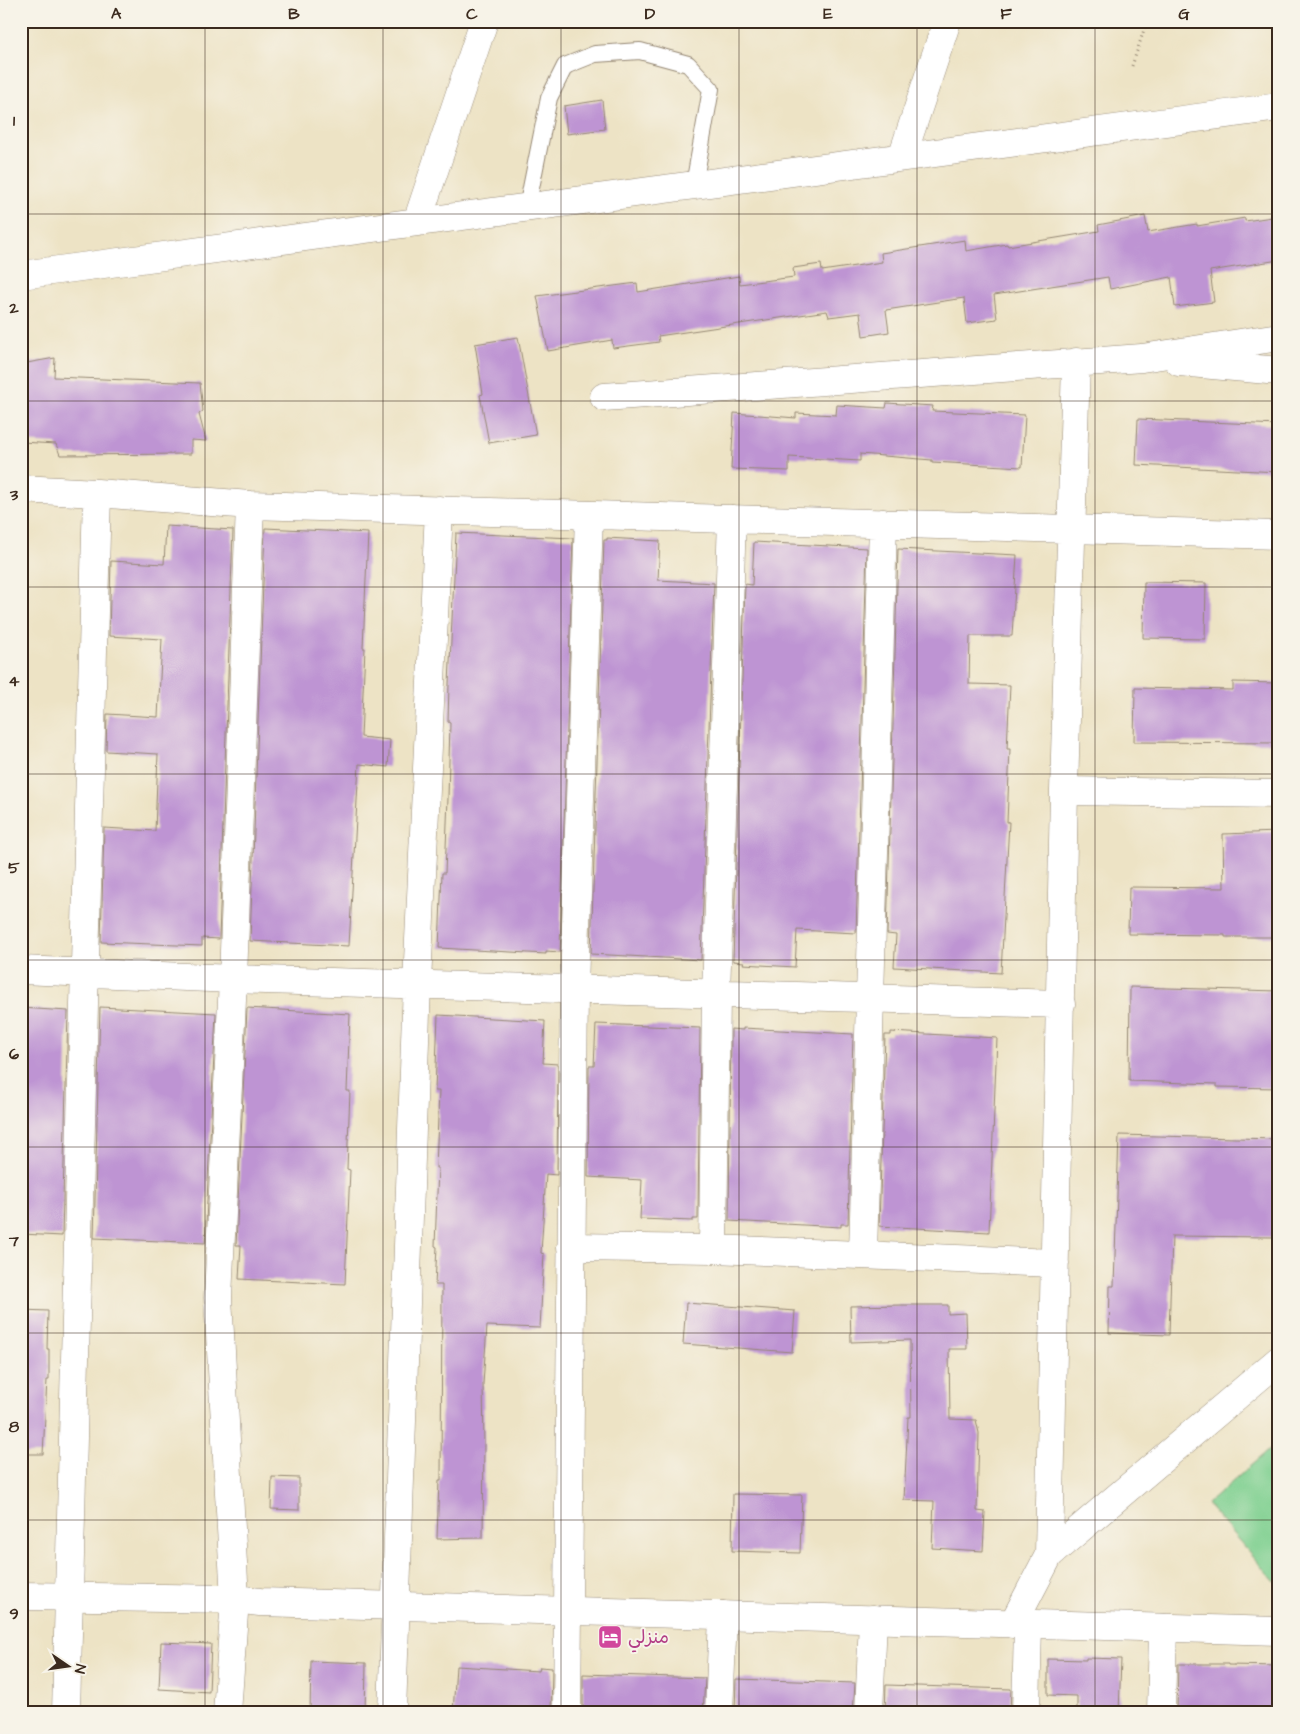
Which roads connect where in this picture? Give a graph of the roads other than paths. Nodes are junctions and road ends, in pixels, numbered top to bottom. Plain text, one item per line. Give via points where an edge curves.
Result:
1 (484, 21) edge
2 (947, 21) edge
3 (1279, 107) edge
4 (902, 157) junction
5 (694, 185) junction
6 (527, 208) junction
7 (417, 222) junction
8 (21, 276) edge
9 (1279, 337) edge
10 (1142, 358) junction
11 (1076, 362) junction
12 (1279, 371) edge
13 (604, 397) dead end
14 (21, 489) edge
15 (97, 493) junction
16 (250, 505) junction
17 (439, 510) junction
18 (589, 515) junction
19 (732, 519) junction
20 (883, 524) junction
21 (1071, 529) junction
22 (1279, 535) edge
23 (1064, 791) junction
24 (1279, 794) edge
25 (21, 970) edge
26 (86, 971) junction
27 (233, 979) junction
28 (417, 983) junction
29 (574, 988) junction
30 (716, 993) junction
31 (870, 998) junction
32 (1061, 1004) junction
33 (571, 1247) junction
34 (713, 1249) junction
35 (863, 1254) junction
36 (1055, 1263) junction
37 (1279, 1360) edge
38 (1050, 1555) junction
39 (21, 1596) edge
40 (70, 1597) junction
41 (235, 1599) junction
42 (395, 1606) junction
43 (569, 1611) junction
44 (723, 1615) junction
45 (873, 1620) junction
46 (1020, 1624) junction
47 (1163, 1628) junction
48 (1279, 1631) edge
49 (66, 1713) edge
50 (227, 1713) edge
51 (392, 1713) edge
52 (567, 1713) edge
53 (719, 1713) edge
54 (870, 1713) edge
55 (1026, 1713) edge
56 (1161, 1713) edge

1 - 7 street
2 - 4 street
3 - 4 street
4 - 5 street
5 - 6 street
5 - 6 lane via 711,89 688,64 640,51 595,54 565,66 549,98
6 - 7 street
7 - 8 street
9 - 10 street
10 - 11 street
10 - 12 street
11 - 13 street
11 - 21 street
14 - 15 street
15 - 16 street
15 - 26 street
16 - 17 street
16 - 27 street
17 - 18 street
17 - 28 street
18 - 19 street
18 - 29 street
19 - 20 street
19 - 30 street
20 - 21 street
20 - 31 street
21 - 22 street
21 - 23 street
23 - 24 street
23 - 32 street
25 - 26 street
26 - 27 street
26 - 40 street
27 - 28 street
27 - 41 street via 218,1298
28 - 29 street
28 - 42 street
29 - 30 street
29 - 33 street
30 - 31 street
30 - 34 street
31 - 32 street
31 - 35 street
32 - 36 street
33 - 34 street
33 - 43 street
34 - 35 street
35 - 36 street
36 - 38 street
37 - 38 street
38 - 46 street
39 - 40 street
40 - 41 street
40 - 49 street
41 - 42 street
41 - 50 street
42 - 43 street
42 - 51 street
43 - 44 street
43 - 52 street
44 - 45 street
44 - 53 street
45 - 46 street
45 - 54 street
46 - 47 street
46 - 55 street
47 - 48 street
47 - 56 street

